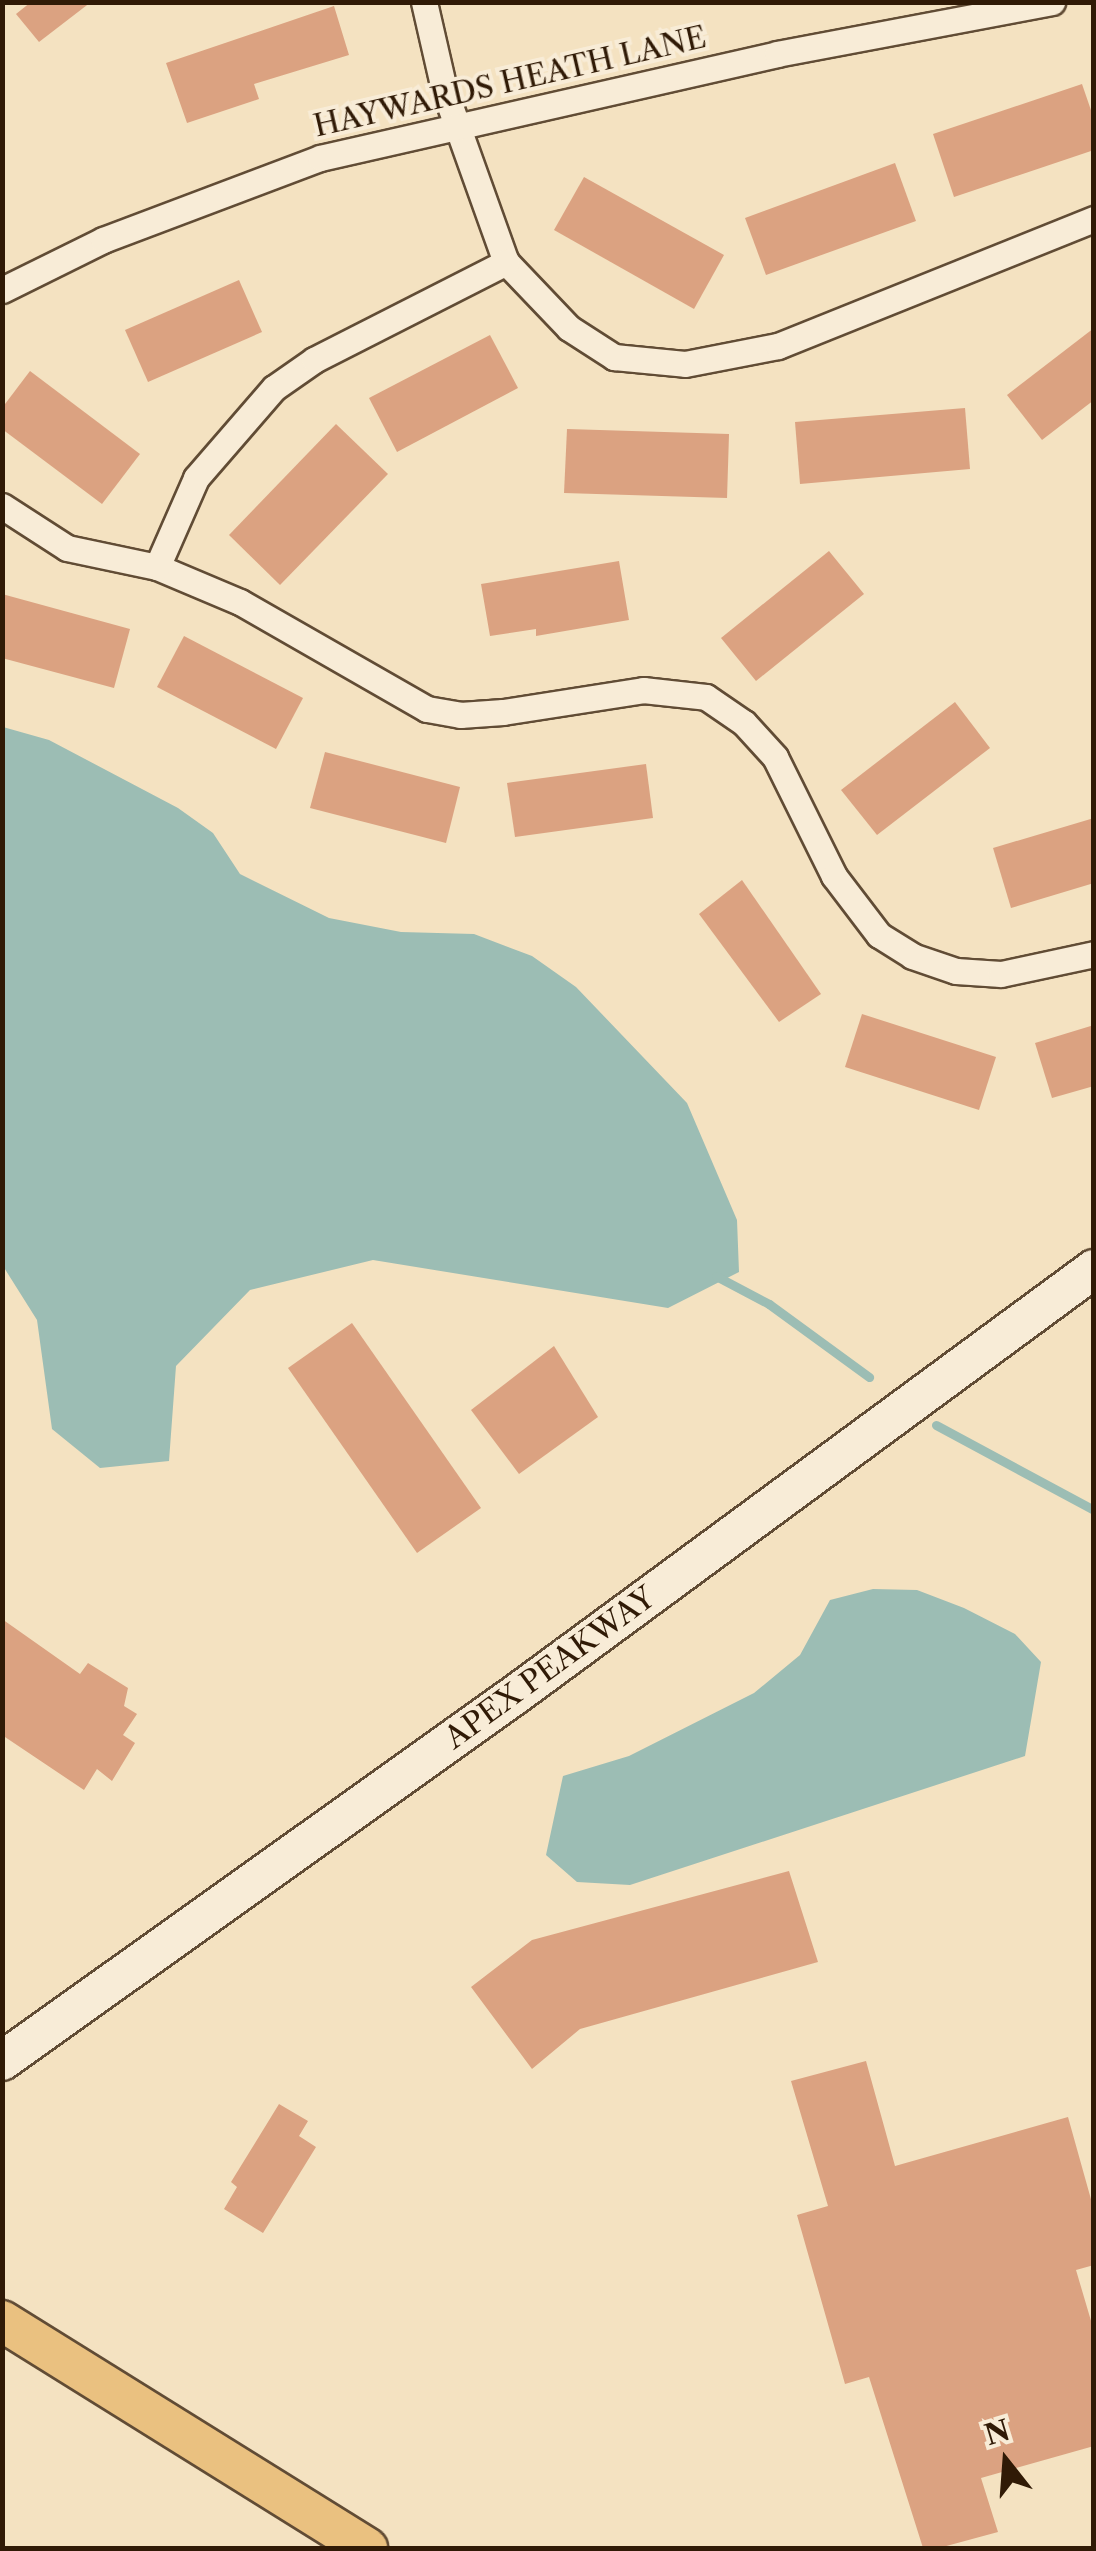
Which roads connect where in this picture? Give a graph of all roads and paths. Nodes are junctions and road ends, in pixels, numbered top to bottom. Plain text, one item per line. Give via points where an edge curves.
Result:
1 (424, 2) edge
2 (1052, 2) edge
3 (458, 122) junction
4 (1094, 219) edge
5 (506, 262) junction
6 (2, 290) edge
7 (2, 506) edge
8 (157, 567) junction
9 (1094, 954) edge
10 (1094, 1268) edge
11 (2, 2061) edge
12 (2, 2321) edge
13 (368, 2548) edge

1 - 3 street
2 - 3 street, HAYWARDS HEATH LANE
3 - 5 street
3 - 6 street, HAYWARDS HEATH LANE via 226,190
4 - 5 street via 778,346 684,364 636,363 590,344
5 - 8 street via 314,360 274,388 196,478
7 - 8 street via 68,548
8 - 9 street via 256,610 427,708 460,715 504,712 643,690 706,696 744,723 775,758 834,876 879,935 912,956 956,971 1001,974
10 - 11 main road, APEX PEAKWAY via 516,1695
12 - 13 main road

